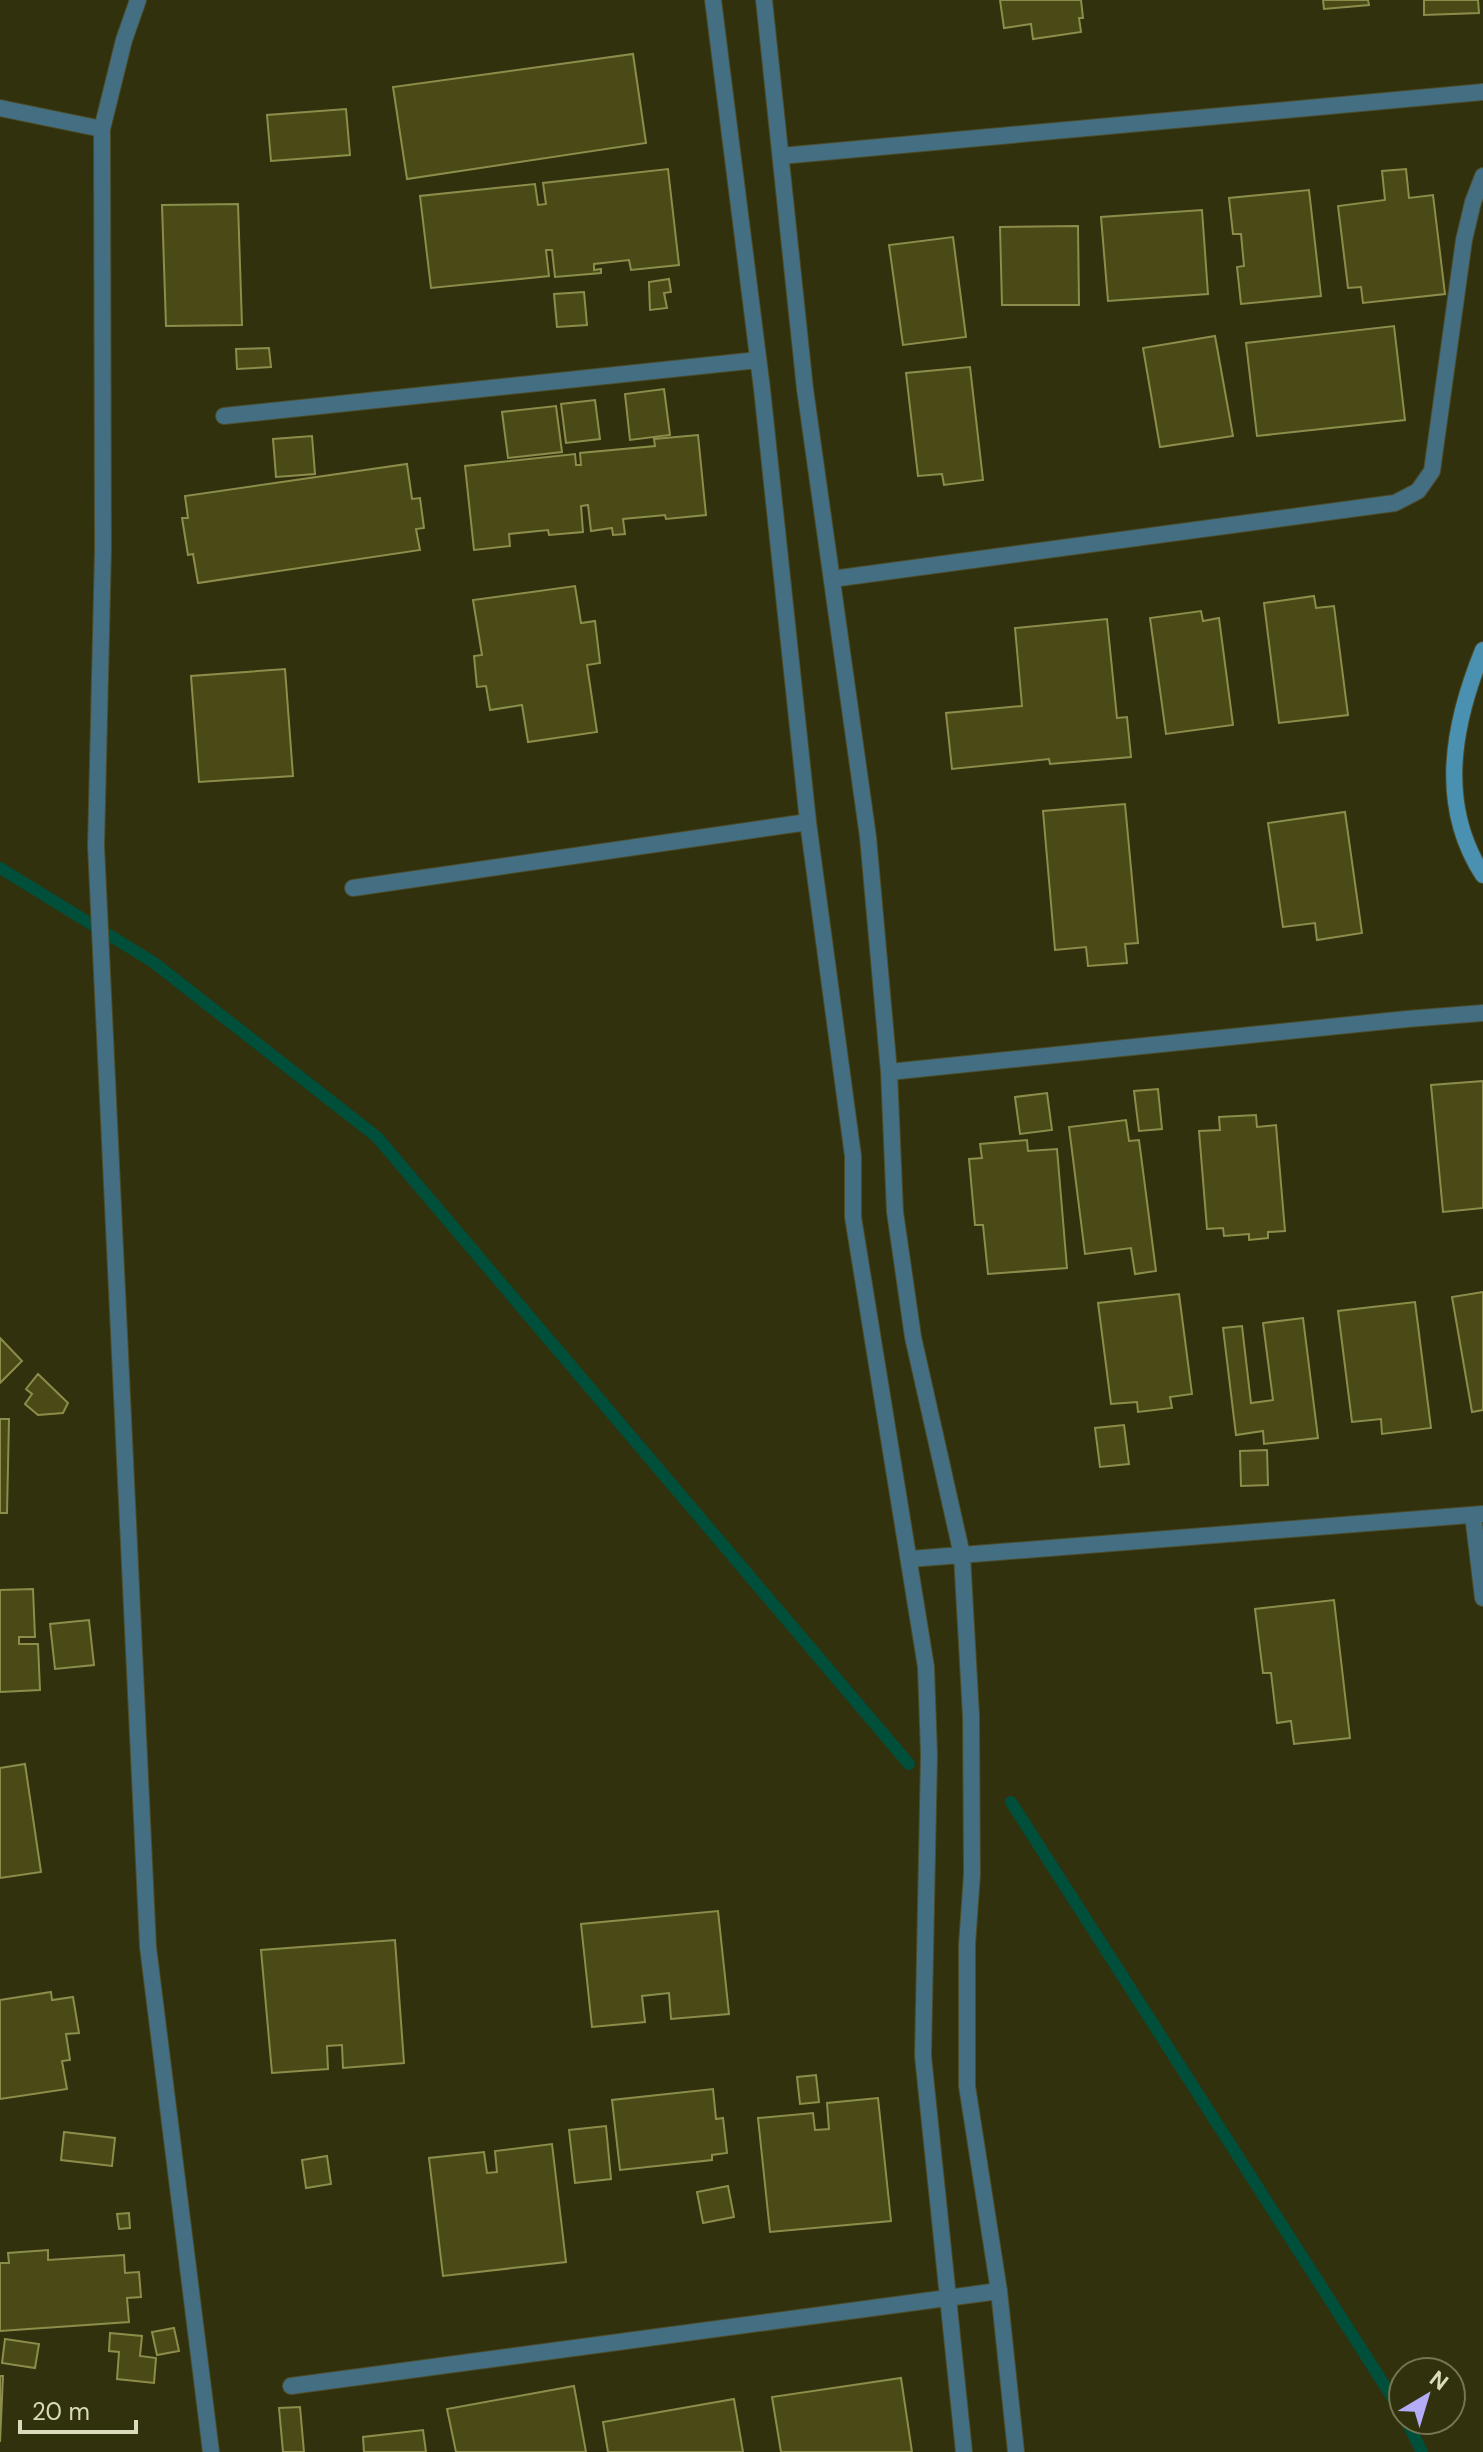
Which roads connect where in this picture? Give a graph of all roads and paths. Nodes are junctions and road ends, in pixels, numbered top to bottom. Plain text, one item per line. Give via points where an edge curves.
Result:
1 (138, 0) edge
2 (713, 0) edge
3 (764, 0) edge
4 (1483, 92) edge
5 (0, 108) edge
6 (102, 129) junction
7 (781, 156) junction
8 (1483, 176) edge
9 (758, 360) junction
10 (224, 416) dead end
11 (832, 579) junction
12 (1483, 650) edge
13 (808, 822) junction
14 (1483, 875) edge
15 (353, 888) dead end
16 (1483, 1013) edge
17 (889, 1072) junction
18 (1478, 1514) edge
19 (962, 1555) junction
20 (910, 1559) junction
21 (1483, 1598) edge
22 (999, 2291) junction
23 (946, 2298) junction
24 (291, 2386) dead end
25 (211, 2452) edge
26 (964, 2452) edge
27 (1016, 2452) edge

1 - 6 street
2 - 9 street
3 - 7 street
4 - 7 street
5 - 6 street
6 - 25 street via 103,550 96,846 146,1915
7 - 11 street via 805,389
8 - 11 street via 1464,240 1432,471 1418,491 1395,503
9 - 10 street
9 - 13 street
11 - 17 street via 868,837
12 - 14 street via 1458,728 1453,782 1461,827
13 - 15 street
13 - 20 street via 853,1156 853,1217
16 - 17 street
17 - 19 street via 895,1212 913,1337
18 - 19 street
18 - 21 street
19 - 20 street
19 - 22 street via 971,1732 967,2086
20 - 23 street via 926,1667 929,1755 923,2056
22 - 23 street
22 - 27 street
23 - 24 street
23 - 26 street

